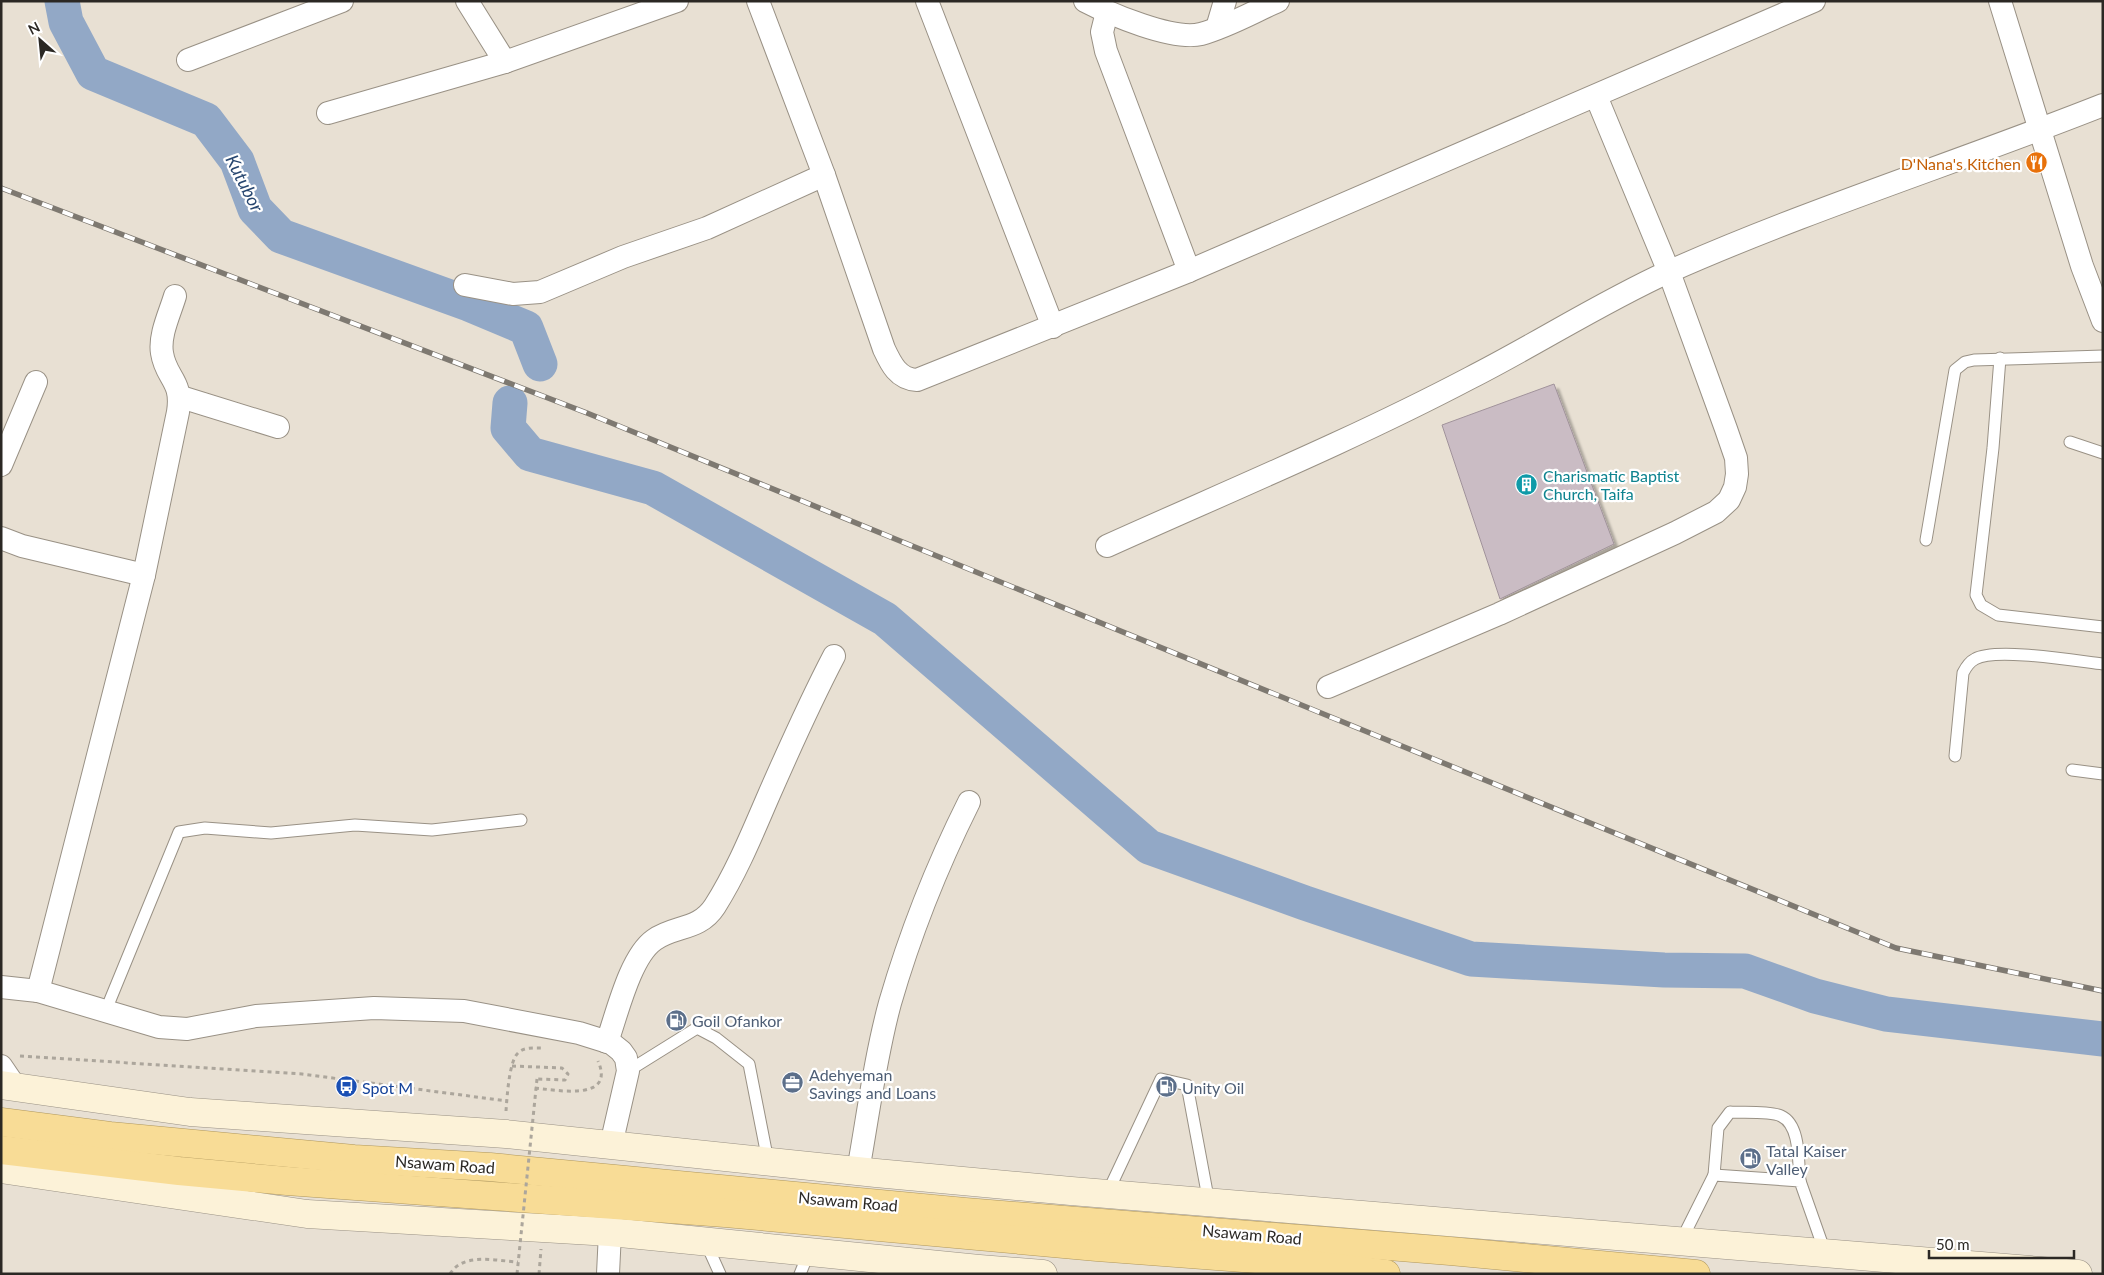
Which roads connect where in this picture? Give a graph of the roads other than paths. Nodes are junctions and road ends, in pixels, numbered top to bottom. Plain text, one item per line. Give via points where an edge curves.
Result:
1 (342, 1) edge
2 (468, 1) edge
3 (677, 1) edge
4 (758, 1) edge
5 (927, 1) edge
6 (1084, 1) edge
7 (1225, 1) edge
8 (1278, 1) edge
9 (1814, 1) edge
10 (2000, 1) edge
11 (1108, 12) junction
12 (1217, 28) junction
13 (188, 60) dead end
14 (505, 62) junction
15 (1596, 96) junction
16 (2103, 105) edge
17 (328, 112) dead end
18 (2040, 130) junction
19 (824, 176) junction
20 (1189, 271) junction
21 (1669, 272) junction
22 (465, 285) dead end
23 (175, 296) dead end
24 (2103, 321) edge
25 (1053, 327) junction
26 (2103, 356) edge
27 (2000, 358) junction
28 (36, 382) dead end
29 (181, 397) junction
30 (278, 427) dead end
31 (2070, 442) dead end
32 (2103, 454) edge
33 (1, 465) edge
34 (1, 538) edge
35 (1926, 540) dead end
36 (1107, 546) dead end
37 (144, 575) junction
38 (2103, 627) edge
39 (834, 656) dead end
40 (2103, 664) edge
41 (1328, 687) dead end
42 (1955, 756) dead end
43 (2072, 770) dead end
44 (2103, 774) edge
45 (969, 802) dead end
46 (521, 820) dead end
47 (1, 987) edge
48 (38, 991) junction
49 (106, 1010) junction
50 (601, 1049) junction
51 (628, 1071) junction
52 (7, 1073) edge
53 (1, 1122) edge
54 (611, 1145) junction
55 (1, 1150) edge
56 (768, 1162) junction
57 (1, 1169) edge
58 (858, 1171) junction
59 (1714, 1175) junction
60 (1800, 1182) junction
61 (1107, 1194) junction
62 (1209, 1203) junction
63 (610, 1232) junction
64 (706, 1241) junction
65 (1681, 1241) junction
66 (1824, 1252) junction
67 (805, 1263) edge
68 (944, 1270) edge
69 (608, 1274) edge
70 (720, 1274) edge
71 (1043, 1274) edge
72 (1386, 1274) edge
73 (1696, 1274) edge
74 (2078, 1274) edge

1 - 13 street
2 - 14 street
3 - 14 street
4 - 19 street
5 - 25 street
6 - 11 street
7 - 12 street
8 - 12 street
9 - 15 street
10 - 18 street
11 - 12 street via 1188,36
11 - 20 street via 1102,32 1106,51
14 - 17 street
15 - 20 street
15 - 21 street
16 - 18 street
18 - 21 street via 1860,195
18 - 24 street via 2082,266
19 - 22 street via 707,228 623,257 540,292 512,294
19 - 25 street via 884,349 893,367 902,375 909,379 927,378
20 - 25 street
21 - 36 street via 1384,422
21 - 41 street via 1736,458 1735,487 1729,500 1716,512 1666,537 1499,614
23 - 29 street via 162,340 162,354
26 - 27 lane
27 - 35 lane via 1965,362 1956,370
27 - 38 lane via 1994,448 1976,595 1987,610 1998,615
28 - 33 street
29 - 30 street
29 - 37 street
31 - 32 lane
34 - 37 street
37 - 48 street
39 - 50 street via 717,903 701,921 661,936 646,946
40 - 42 lane via 2009,654 1976,658 1963,673
43 - 44 lane
45 - 58 street via 921,909 890,1005
46 - 49 lane via 432,830 355,825 271,833 205,828 178,832
47 - 48 street
48 - 49 street
49 - 50 street via 158,1027 187,1029 256,1016 365,1008 464,1011 579,1033
50 - 51 street via 621,1051
51 - 54 street
51 - 56 lane via 697,1028 716,1038 749,1064
52 - 54 main road via 190,1112 506,1134
53 - 73 highway, Nsawam Road via 110,1136 354,1158 490,1167 965,1212 1220,1231
54 - 56 main road
55 - 72 highway, Nsawam Road via 248,1177 725,1213 1269,1260
56 - 58 main road
57 - 63 main road via 307,1214
58 - 61 main road
59 - 60 lane
59 - 60 lane via 1718,1128 1730,1112 1780,1116 1794,1130
59 - 65 lane
60 - 66 lane
61 - 62 main road
61 - 62 lane via 1161,1079 1187,1085
62 - 65 main road
63 - 64 main road
63 - 69 street
64 - 67 main road
64 - 70 lane
65 - 66 main road
66 - 74 main road
67 - 68 main road
68 - 71 main road

